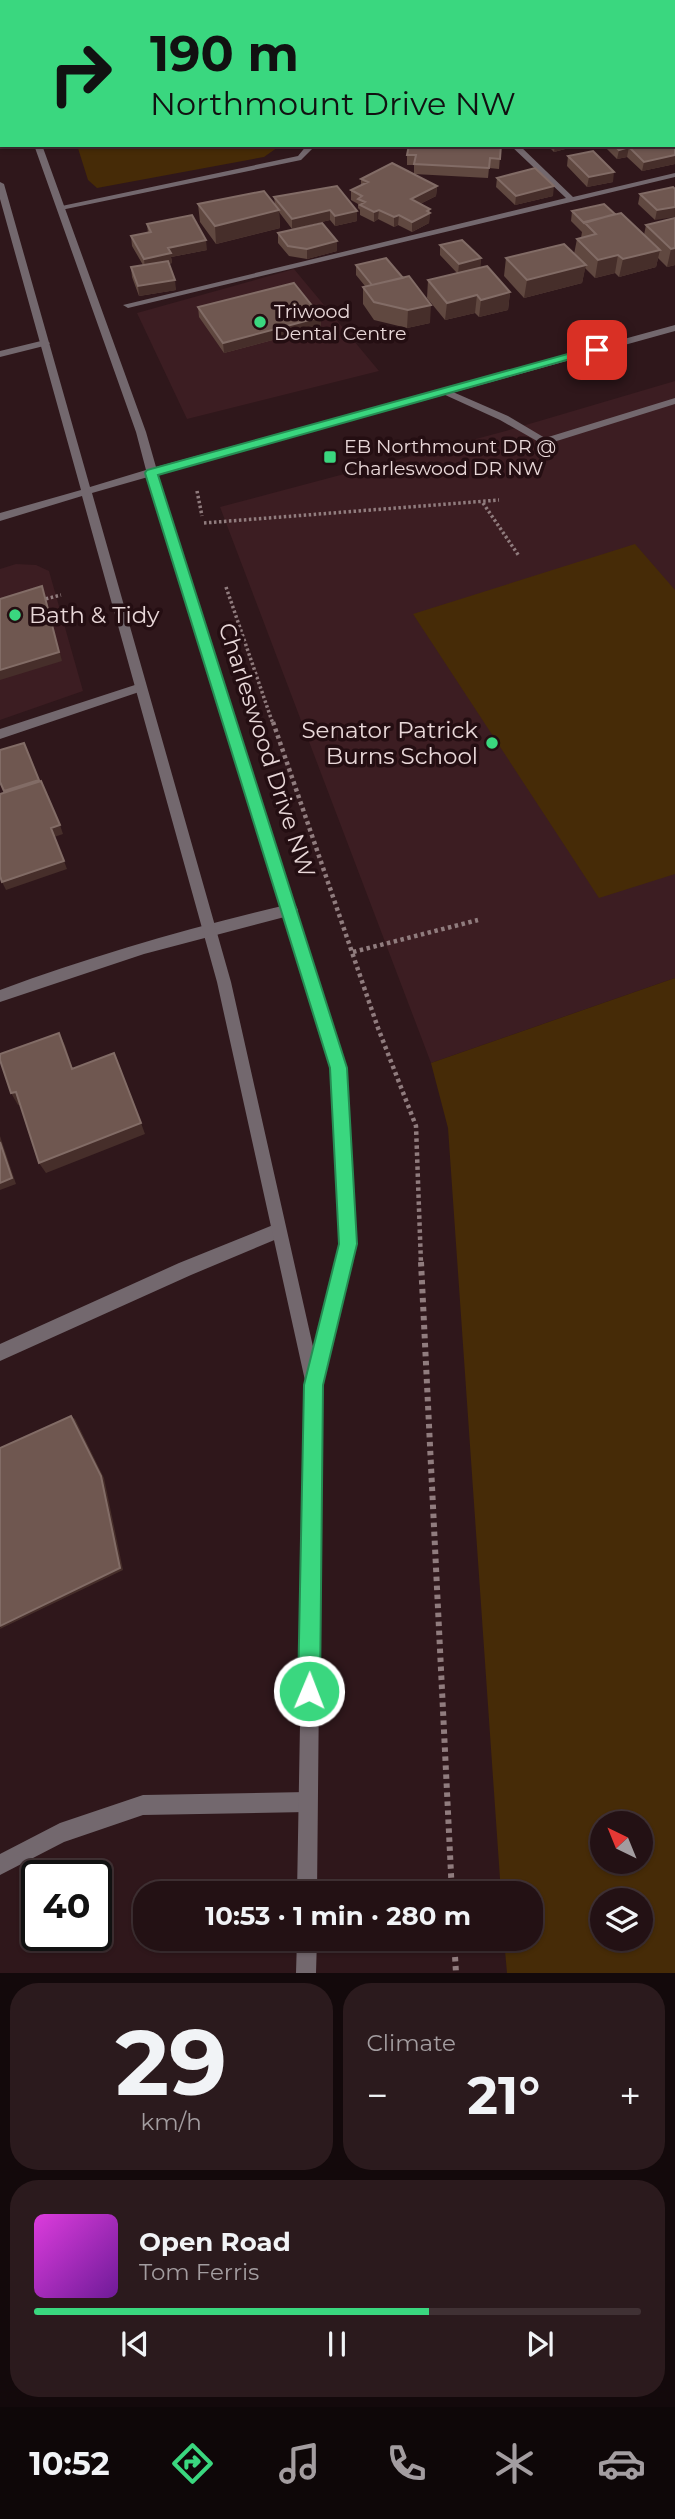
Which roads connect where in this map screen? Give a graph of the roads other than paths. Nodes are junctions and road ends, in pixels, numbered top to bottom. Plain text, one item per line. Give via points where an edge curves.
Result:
1 (39, 147) edge
2 (310, 147) edge
3 (516, 147) edge
4 (675, 175) edge
5 (0, 184) edge
6 (572, 200) junction
7 (61, 207) junction
8 (128, 306) dead end
9 (675, 328) edge
10 (45, 344) junction
11 (0, 354) edge
12 (446, 392) junction
13 (675, 401) edge
14 (151, 473) junction
15 (87, 492) junction
16 (0, 517) edge
17 (141, 687) junction
18 (0, 734) edge
19 (291, 910) junction
20 (209, 928) junction
21 (0, 996) edge
22 (278, 1231) junction
23 (0, 1353) edge
24 (314, 1385) junction
25 (307, 1802) junction
26 (0, 1865) edge
27 (307, 1881) edge
28 (307, 1951) edge
29 (306, 1973) edge

1 - 7 street, Charleswood Drive NW
2 - 7 street via 301,158
3 - 6 street
4 - 6 street
5 - 10 street, Charleswood Drive NW
6 - 8 street
7 - 14 street, Charleswood Drive NW via 141,432
9 - 12 street
10 - 11 street
10 - 15 street, Charleswood Drive NW
12 - 13 street via 544,442
12 - 14 street
14 - 15 street
14 - 19 street, Charleswood Drive NW
15 - 16 street
15 - 17 street, Charleswood Drive NW
17 - 18 street
17 - 20 street, Charleswood Drive NW
19 - 20 street
19 - 24 street, Charleswood Drive NW via 339,1068 348,1244
20 - 21 street
20 - 22 street, Charleswood Drive NW
22 - 23 street
22 - 24 street, Charleswood Drive NW
24 - 25 street, Charleswood Drive NW
25 - 26 street via 143,1805 60,1833
25 - 27 street, Charleswood Drive NW
28 - 29 street

